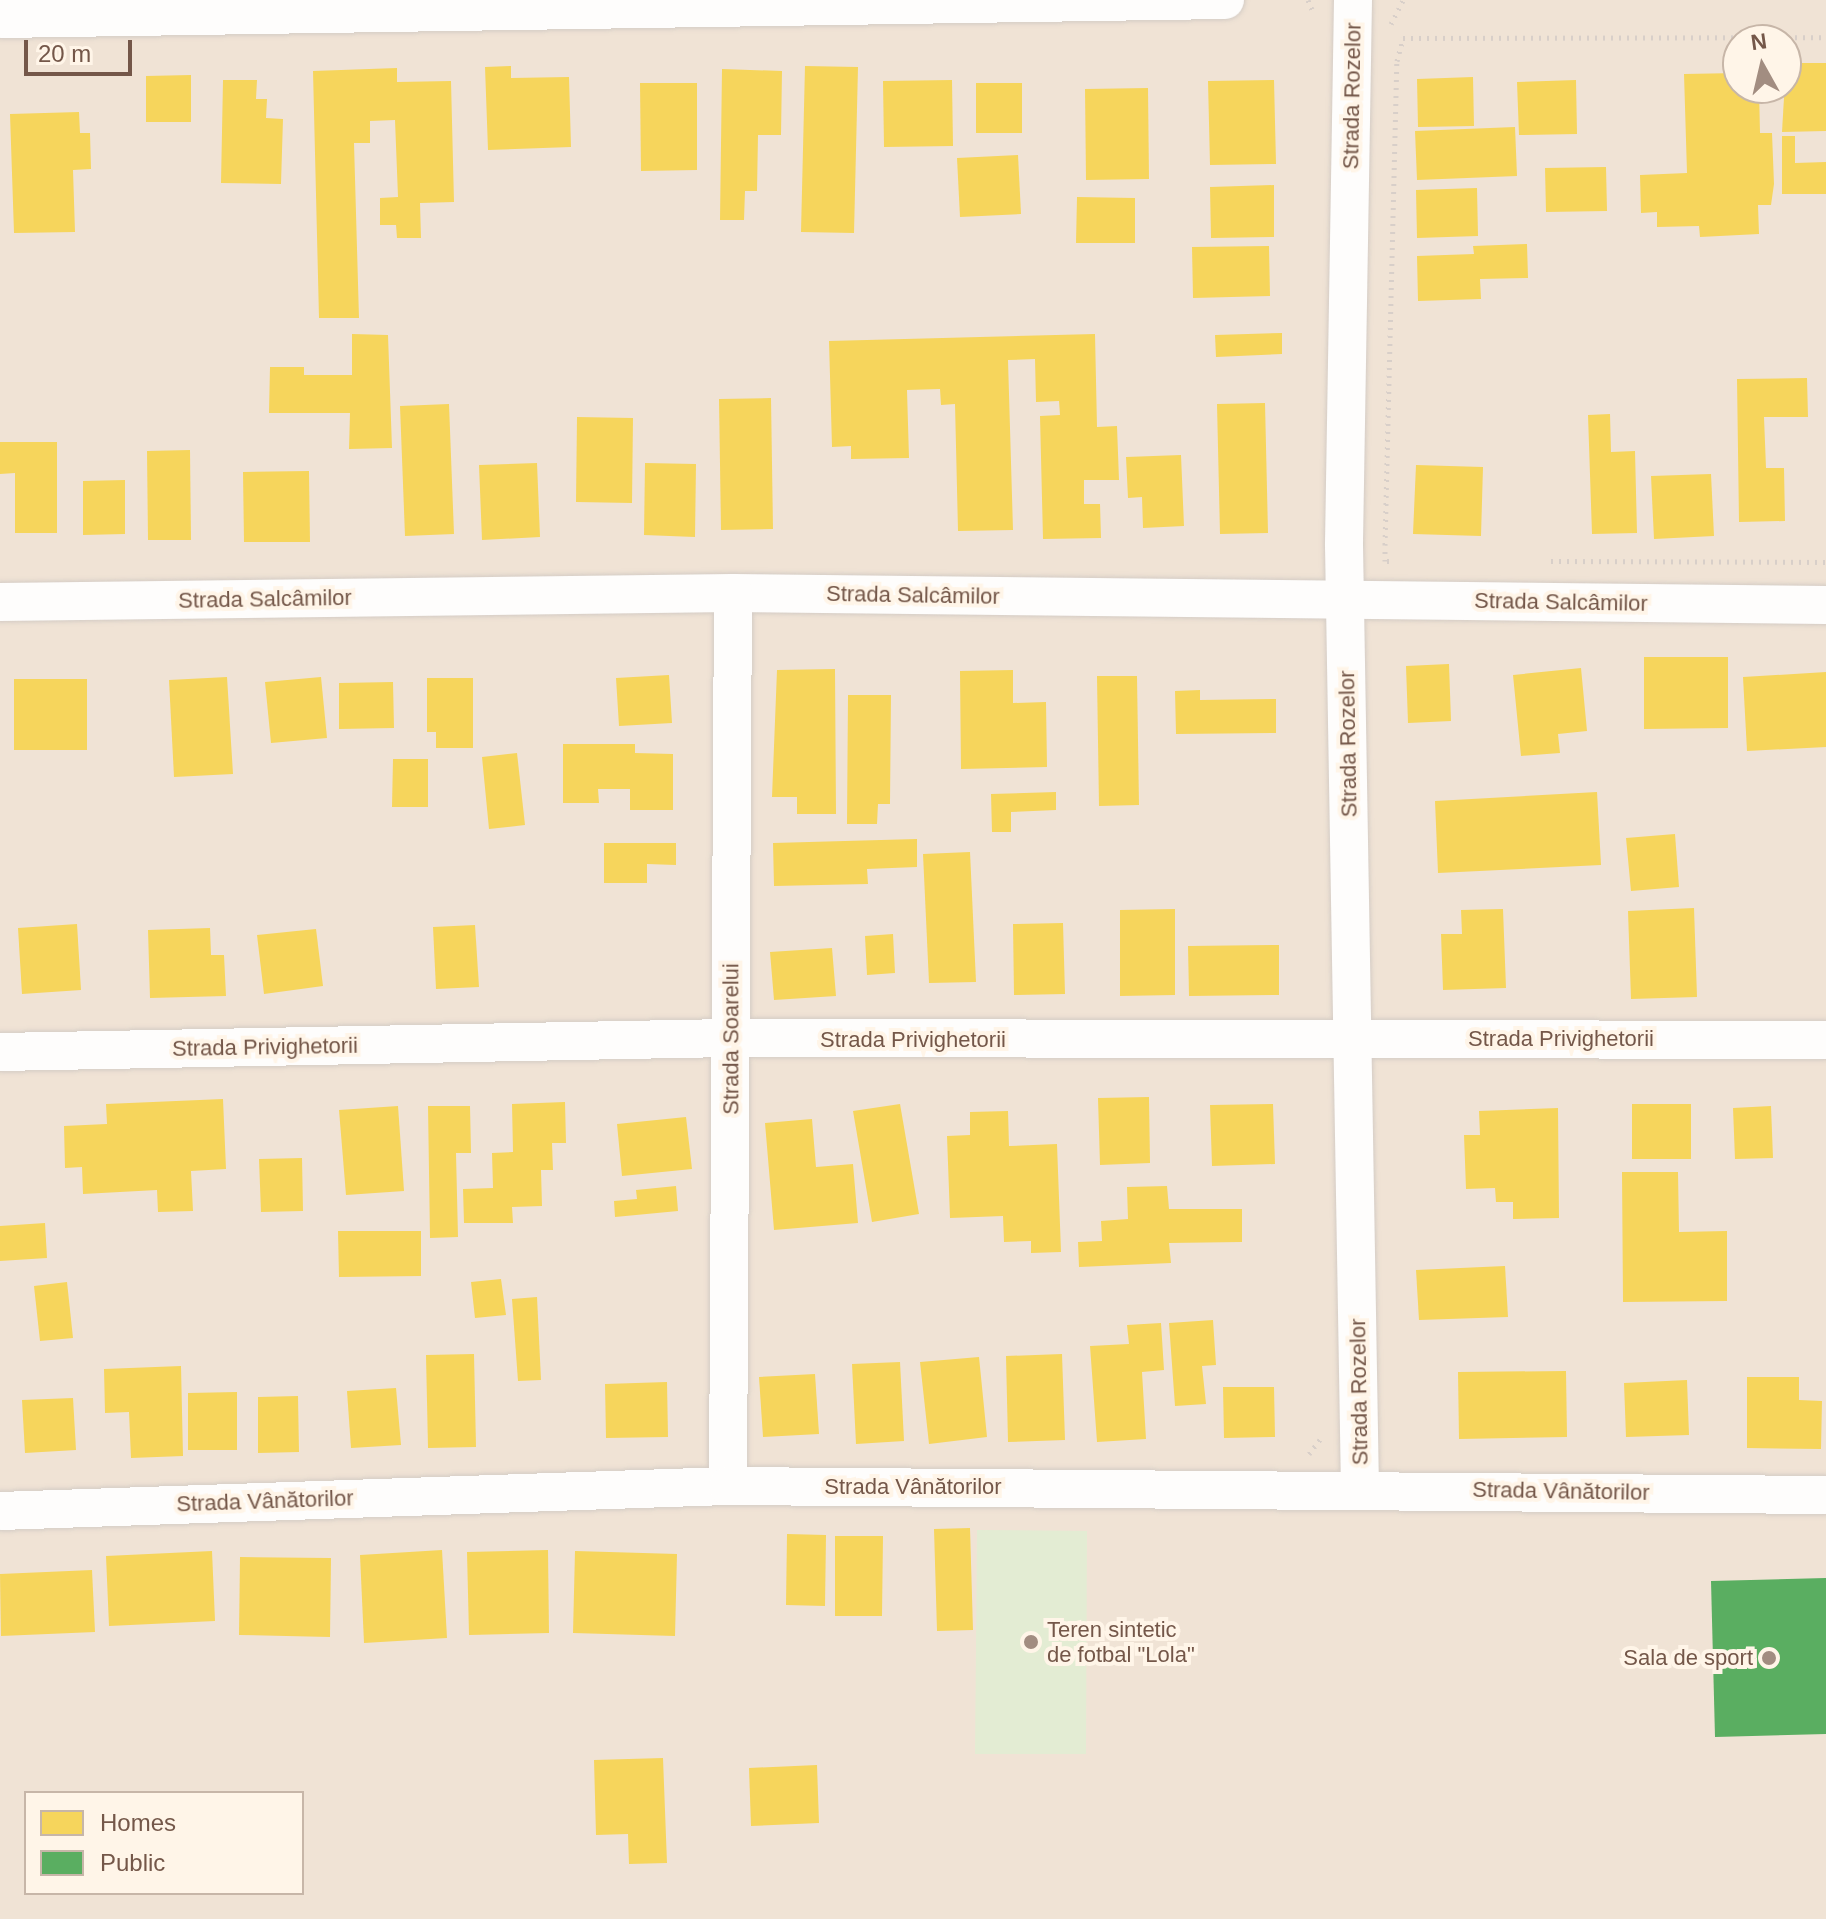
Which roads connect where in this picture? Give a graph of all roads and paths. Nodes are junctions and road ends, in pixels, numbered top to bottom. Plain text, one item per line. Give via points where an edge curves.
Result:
1 (1225, 0) edge
2 (1353, 0) edge
3 (0, 19) edge
4 (1826, 37) edge
5 (1401, 561) dead end
6 (1542, 561) dead end
7 (1826, 562) edge
8 (733, 593) junction
9 (1345, 601) junction
10 (0, 602) edge
11 (1826, 605) edge
12 (731, 1038) junction
13 (1355, 1039) junction
14 (1826, 1040) edge
15 (0, 1052) edge
16 (728, 1486) junction
17 (1360, 1488) junction
18 (1826, 1495) edge
19 (0, 1511) edge

1 - 3 street
2 - 9 street, Strada Rozelor
4 - 5 path via 1403,38 1397,61 1385,561
6 - 7 path
8 - 9 street, Strada Salcâmilor
8 - 10 street, Strada Salcâmilor
8 - 12 street, Strada Soarelui
9 - 11 street, Strada Salcâmilor
9 - 13 street, Strada Rozelor
12 - 13 street, Strada Privighetorii
12 - 15 street, Strada Privighetorii
12 - 16 street, Strada Soarelui
13 - 14 street, Strada Privighetorii
13 - 17 street, Strada Rozelor
16 - 17 street, Strada Vânătorilor
16 - 19 street, Strada Vânătorilor
17 - 18 street, Strada Vânătorilor

